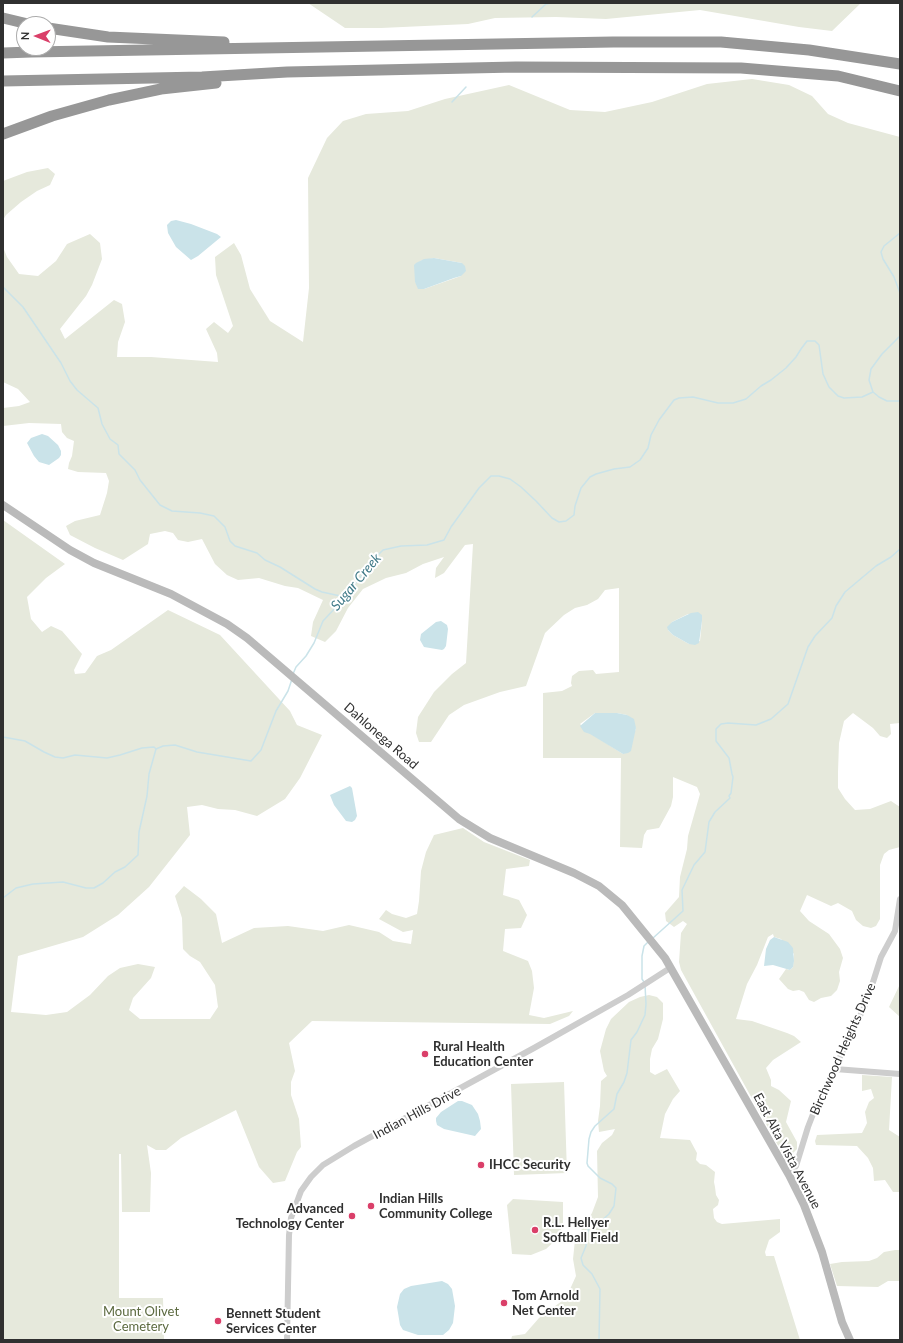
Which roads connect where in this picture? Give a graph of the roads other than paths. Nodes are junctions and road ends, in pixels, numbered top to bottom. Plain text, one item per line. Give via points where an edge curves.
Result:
1 (3, 18) edge
2 (16, 21) edge
3 (56, 29) edge
4 (290, 48) junction
5 (3, 53) edge
6 (900, 64) edge
7 (358, 71) junction
8 (3, 81) edge
9 (900, 91) edge
10 (3, 134) edge
11 (3, 505) edge
12 (900, 899) edge
13 (670, 968) junction
14 (703, 1026) joint
15 (835, 1069) junction
16 (900, 1074) edge
17 (789, 1175) junction
18 (287, 1340) edge
19 (850, 1340) edge

1 - 2 highway
3 - 4 highway via 108,37 276,45
4 - 5 highway
4 - 6 highway via 721,42 809,50
7 - 8 highway
7 - 9 highway via 516,67 741,68 838,76
7 - 10 highway via 161,89 52,116
11 - 13 main road, Dahlonega Road via 94,563 170,594 227,624 247,638 459,819 490,838 599,886 637,921
12 - 15 street, Birchwood Heights Drive via 895,931 882,957 868,1000
13 - 14 main road, Dahlonega Road
13 - 18 street, Indian Hills Drive via 546,1042 323,1165 301,1191 291,1218
14 - 17 main road, East Alta Vista Avenue
15 - 16 street
15 - 17 street, Birchwood Heights Drive via 810,1121 796,1166
17 - 19 main road, East Alta Vista Avenue via 822,1252 842,1322

